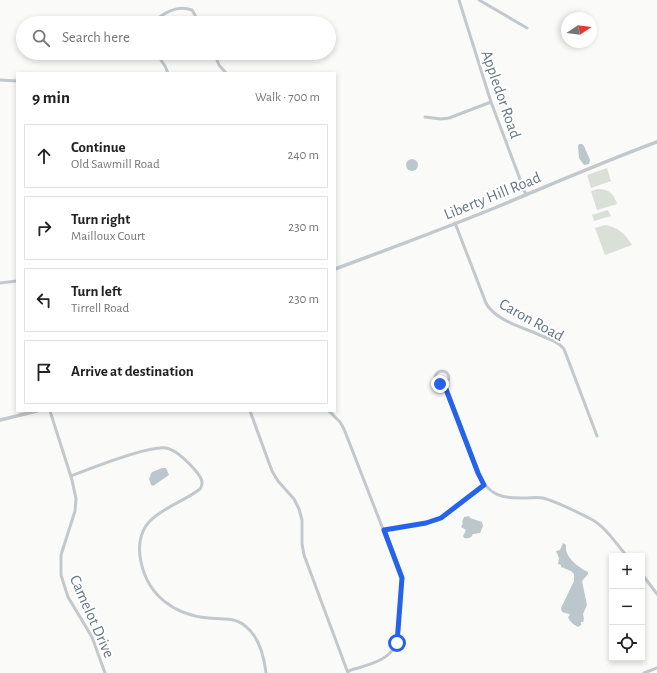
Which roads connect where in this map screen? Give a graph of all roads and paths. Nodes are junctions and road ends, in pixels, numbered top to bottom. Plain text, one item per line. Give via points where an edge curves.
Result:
1 (459, 0) edge
2 (479, 0) edge
3 (160, 16) edge
4 (195, 16) edge
5 (527, 28) dead end
6 (161, 60) edge
7 (217, 60) edge
8 (168, 72) edge
9 (225, 72) edge
10 (0, 80) edge
11 (16, 81) edge
12 (491, 102) junction
13 (425, 118) dead end
14 (657, 142) edge
15 (526, 194) junction
16 (455, 223) junction
17 (336, 269) edge
18 (16, 280) edge
19 (0, 283) edge
20 (444, 384) junction
21 (33, 412) edge
22 (50, 412) edge
23 (250, 412) edge
24 (330, 412) edge
25 (0, 420) edge
26 (597, 436) dead end
27 (71, 476) junction
28 (484, 485) junction
29 (384, 530) junction
30 (624, 553) edge
31 (645, 578) edge
32 (657, 594) edge
33 (657, 668) edge
34 (348, 672) edge
35 (105, 673) edge
36 (266, 673) edge
37 (644, 673) edge

1 - 12 street, Appledor Road
2 - 5 street
3 - 4 street via 181,7 192,10
6 - 8 street
7 - 9 street
10 - 11 street
12 - 13 street via 449,118
12 - 15 street, Appledor Road
14 - 15 street, Liberty Hill Road
15 - 16 street, Liberty Hill Road
16 - 17 street, Liberty Hill Road
16 - 26 street, Caron Road via 490,310 564,349
18 - 19 street
20 - 20 street via 436,382 439,372 448,375 448,382
20 - 28 street
21 - 25 street
22 - 27 street, Camelot Drive
23 - 34 street via 272,471 294,498 299,509 304,555
24 - 29 street via 344,429
27 - 35 street, Camelot Drive via 76,499 75,511 61,555 61,575 68,597 92,637
27 - 36 street via 159,447 174,451 194,469 203,482 200,489 157,515 143,532 139,556 142,567 159,597 178,611 189,615 235,620 242,624 256,638
28 - 29 street via 441,518
28 - 30 street via 501,496 543,498 590,518 602,527
29 - 34 street via 402,578 397,643 385,658
31 - 32 street
33 - 37 street

